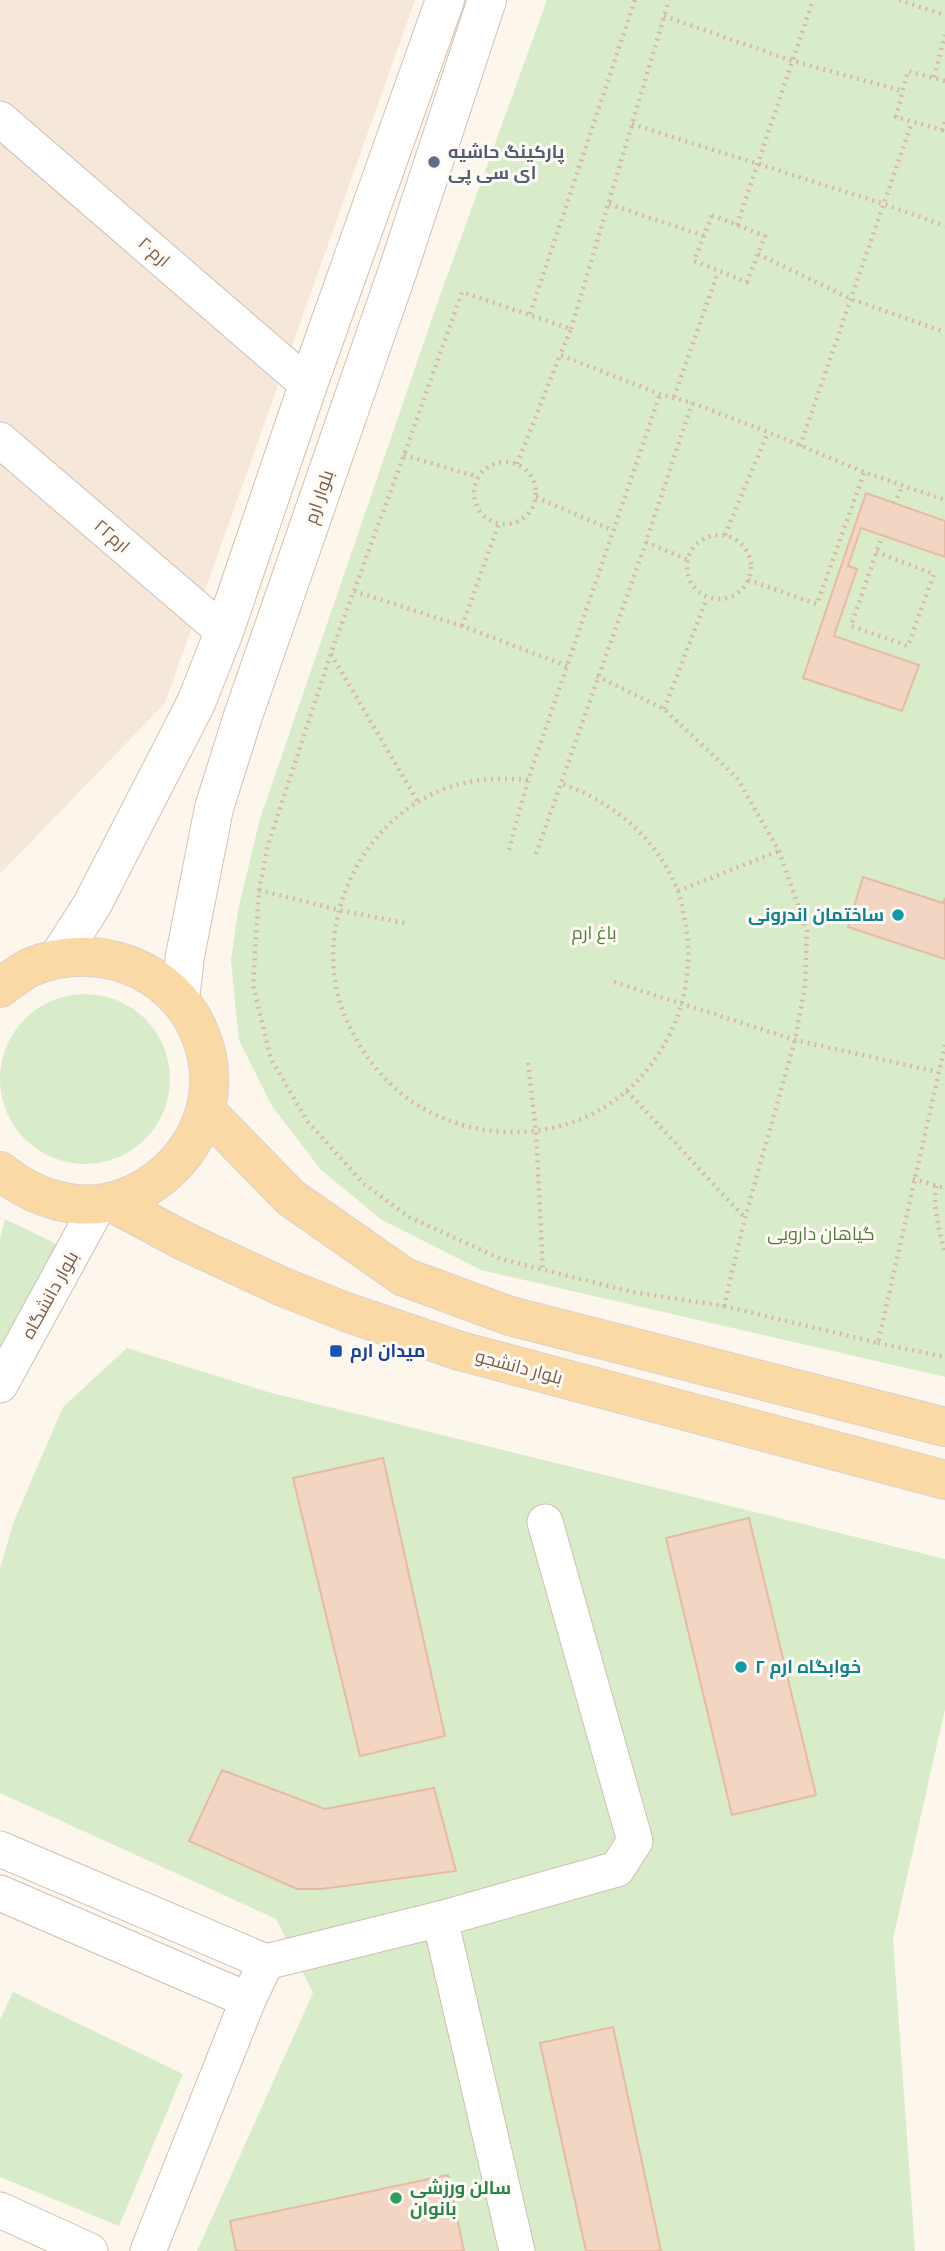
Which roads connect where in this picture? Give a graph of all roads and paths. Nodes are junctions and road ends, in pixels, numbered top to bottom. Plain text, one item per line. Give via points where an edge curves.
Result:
1 (445, 0) edge
2 (487, 0) edge
3 (635, 0) edge
4 (669, 0) edge
5 (814, 0) edge
6 (899, 0) edge
7 (945, 15) edge
8 (664, 16) junction
9 (945, 35) edge
10 (793, 61) junction
11 (934, 77) junction
12 (945, 80) edge
13 (903, 91) junction
14 (0, 119) edge
15 (945, 120) edge
16 (912, 122) junction
17 (632, 124) junction
18 (758, 164) junction
19 (610, 204) junction
20 (884, 204) junction
21 (737, 225) junction
22 (945, 226) edge
23 (704, 236) junction
24 (758, 254) junction
25 (718, 272) junction
26 (851, 299) junction
27 (530, 314) junction
28 (571, 329) junction
29 (945, 332) edge
30 (561, 355) junction
31 (309, 385) junction
32 (660, 394) junction
33 (674, 397) junction
34 (692, 403) junction
35 (768, 432) junction
36 (0, 440) edge
37 (800, 446) junction
38 (404, 455) junction
39 (517, 464) junction
40 (864, 472) junction
41 (478, 477) junction
42 (903, 485) junction
43 (536, 497) junction
44 (945, 499) edge
45 (894, 504) dead end
46 (499, 523) junction
47 (612, 530) junction
48 (725, 535) junction
49 (881, 536) dead end
50 (646, 541) junction
51 (876, 552) junction
52 (688, 560) junction
53 (748, 580) junction
54 (354, 591) junction
55 (707, 597) junction
56 (462, 626) junction
57 (224, 632) junction
58 (331, 653) junction
59 (567, 666) junction
60 (597, 676) junction
61 (664, 709) junction
62 (528, 780) junction
63 (560, 783) junction
64 (418, 802) junction
65 (509, 850) dead end
66 (779, 851) junction
67 (536, 854) dead end
68 (259, 890) junction
69 (678, 891) junction
70 (339, 910) junction
71 (409, 923) dead end
72 (22, 967) edge
73 (614, 982) dead end
74 (180, 1000) junction
75 (683, 1003) junction
76 (795, 1040) junction
77 (945, 1045) edge
78 (528, 1063) dead end
79 (938, 1072) junction
80 (627, 1091) junction
81 (206, 1111) junction
82 (536, 1131) junction
83 (0, 1171) edge
84 (913, 1179) junction
85 (936, 1186) junction
86 (945, 1188) edge
87 (105, 1203) junction
88 (745, 1218) junction
89 (945, 1252) edge
90 (543, 1270) junction
91 (724, 1306) junction
92 (878, 1343) junction
93 (945, 1357) edge
94 (0, 1385) edge
95 (945, 1427) edge
96 (945, 1480) edge
97 (545, 1521) dead end
98 (0, 1849) edge
99 (3, 1902) edge
100 (440, 1919) junction
101 (266, 1962) junction
102 (248, 2000) junction
103 (0, 2210) edge
104 (90, 2251) edge
105 (148, 2251) edge
106 (517, 2251) edge

1 - 31 main road
2 - 74 main road, بلوار ارم via 243,716 215,808
3 - 27 path
4 - 8 path
5 - 10 path
6 - 7 path
8 - 10 path
8 - 17 path
9 - 11 path
10 - 13 path
10 - 18 path
11 - 12 path
11 - 13 path via 908,71
13 - 16 path via 895,117
14 - 31 street, ارم۲۰
15 - 16 path via 942,130
16 - 20 path
17 - 18 path
17 - 19 path
18 - 20 path
18 - 21 path
19 - 23 path
19 - 28 path
20 - 22 path
20 - 26 path
21 - 23 path via 712,215
21 - 24 path via 765,236
23 - 25 path via 694,261
24 - 25 path via 747,282
24 - 26 path
25 - 33 path
26 - 29 path
26 - 37 path
27 - 28 path
27 - 38 path via 462,292
28 - 30 path
30 - 32 path
30 - 39 path
31 - 57 main road
32 - 33 path
32 - 47 path
33 - 34 path
34 - 35 path
34 - 50 path
35 - 37 path
35 - 48 path
36 - 57 street, ارم۲۲
37 - 40 path
38 - 41 path
38 - 54 path
39 - 41 path via 492,464
39 - 43 path via 533,478
40 - 42 path
40 - 53 path via 817,604
41 - 46 path via 477,506
42 - 44 path
42 - 45 path
43 - 46 path via 534,507 519,522
43 - 47 path
46 - 56 path
47 - 59 path
48 - 52 path via 706,538
48 - 53 path via 748,553 752,573
49 - 51 path
50 - 52 path
50 - 60 path
51 - 51 path via 851,626 908,646 934,573
52 - 55 path via 691,582
53 - 55 path via 731,598
54 - 56 path
54 - 58 path
55 - 61 path
56 - 59 path
57 - 72 main road via 183,726 92,905
58 - 64 path
58 - 68 path via 268,845
59 - 62 path
60 - 61 path
60 - 63 path
61 - 66 path via 737,778
62 - 64 path via 486,778 451,786
62 - 65 path
63 - 67 path
63 - 69 path via 606,804 630,822 651,844
64 - 70 path via 368,849 347,884
66 - 69 path
66 - 76 path via 807,931 805,986
68 - 70 path
68 - 90 path via 253,986 271,1059 308,1122 364,1184 409,1217 501,1259
69 - 75 path via 689,968
70 - 71 path
70 - 82 path via 333,945 335,979 358,1045 379,1073 404,1097 434,1115 501,1133
72 - 74 main road via 92,956 125,962 155,977
73 - 75 path
74 - 81 main road via 203,1046 209,1072
75 - 76 path
75 - 80 path via 661,1051
76 - 79 path
76 - 88 path
77 - 79 path
78 - 82 path
79 - 84 path
80 - 82 path via 584,1118
80 - 88 path
81 - 87 main road via 192,1143 171,1170 144,1190
81 - 95 main road via 291,1198 404,1277 510,1316
82 - 90 path
83 - 87 main road via 43,1198 71,1204
84 - 85 path
84 - 92 path
85 - 86 path
85 - 89 path
87 - 94 street, بلوار دانشگاه
87 - 96 main road, بلوار دانشجو via 283,1287 460,1351
88 - 91 path
90 - 91 path via 632,1292
91 - 92 path
92 - 93 path
97 - 100 street via 635,1841 617,1869
98 - 101 street
99 - 102 street
100 - 101 street
100 - 106 street
101 - 102 street
102 - 105 street
103 - 104 street

